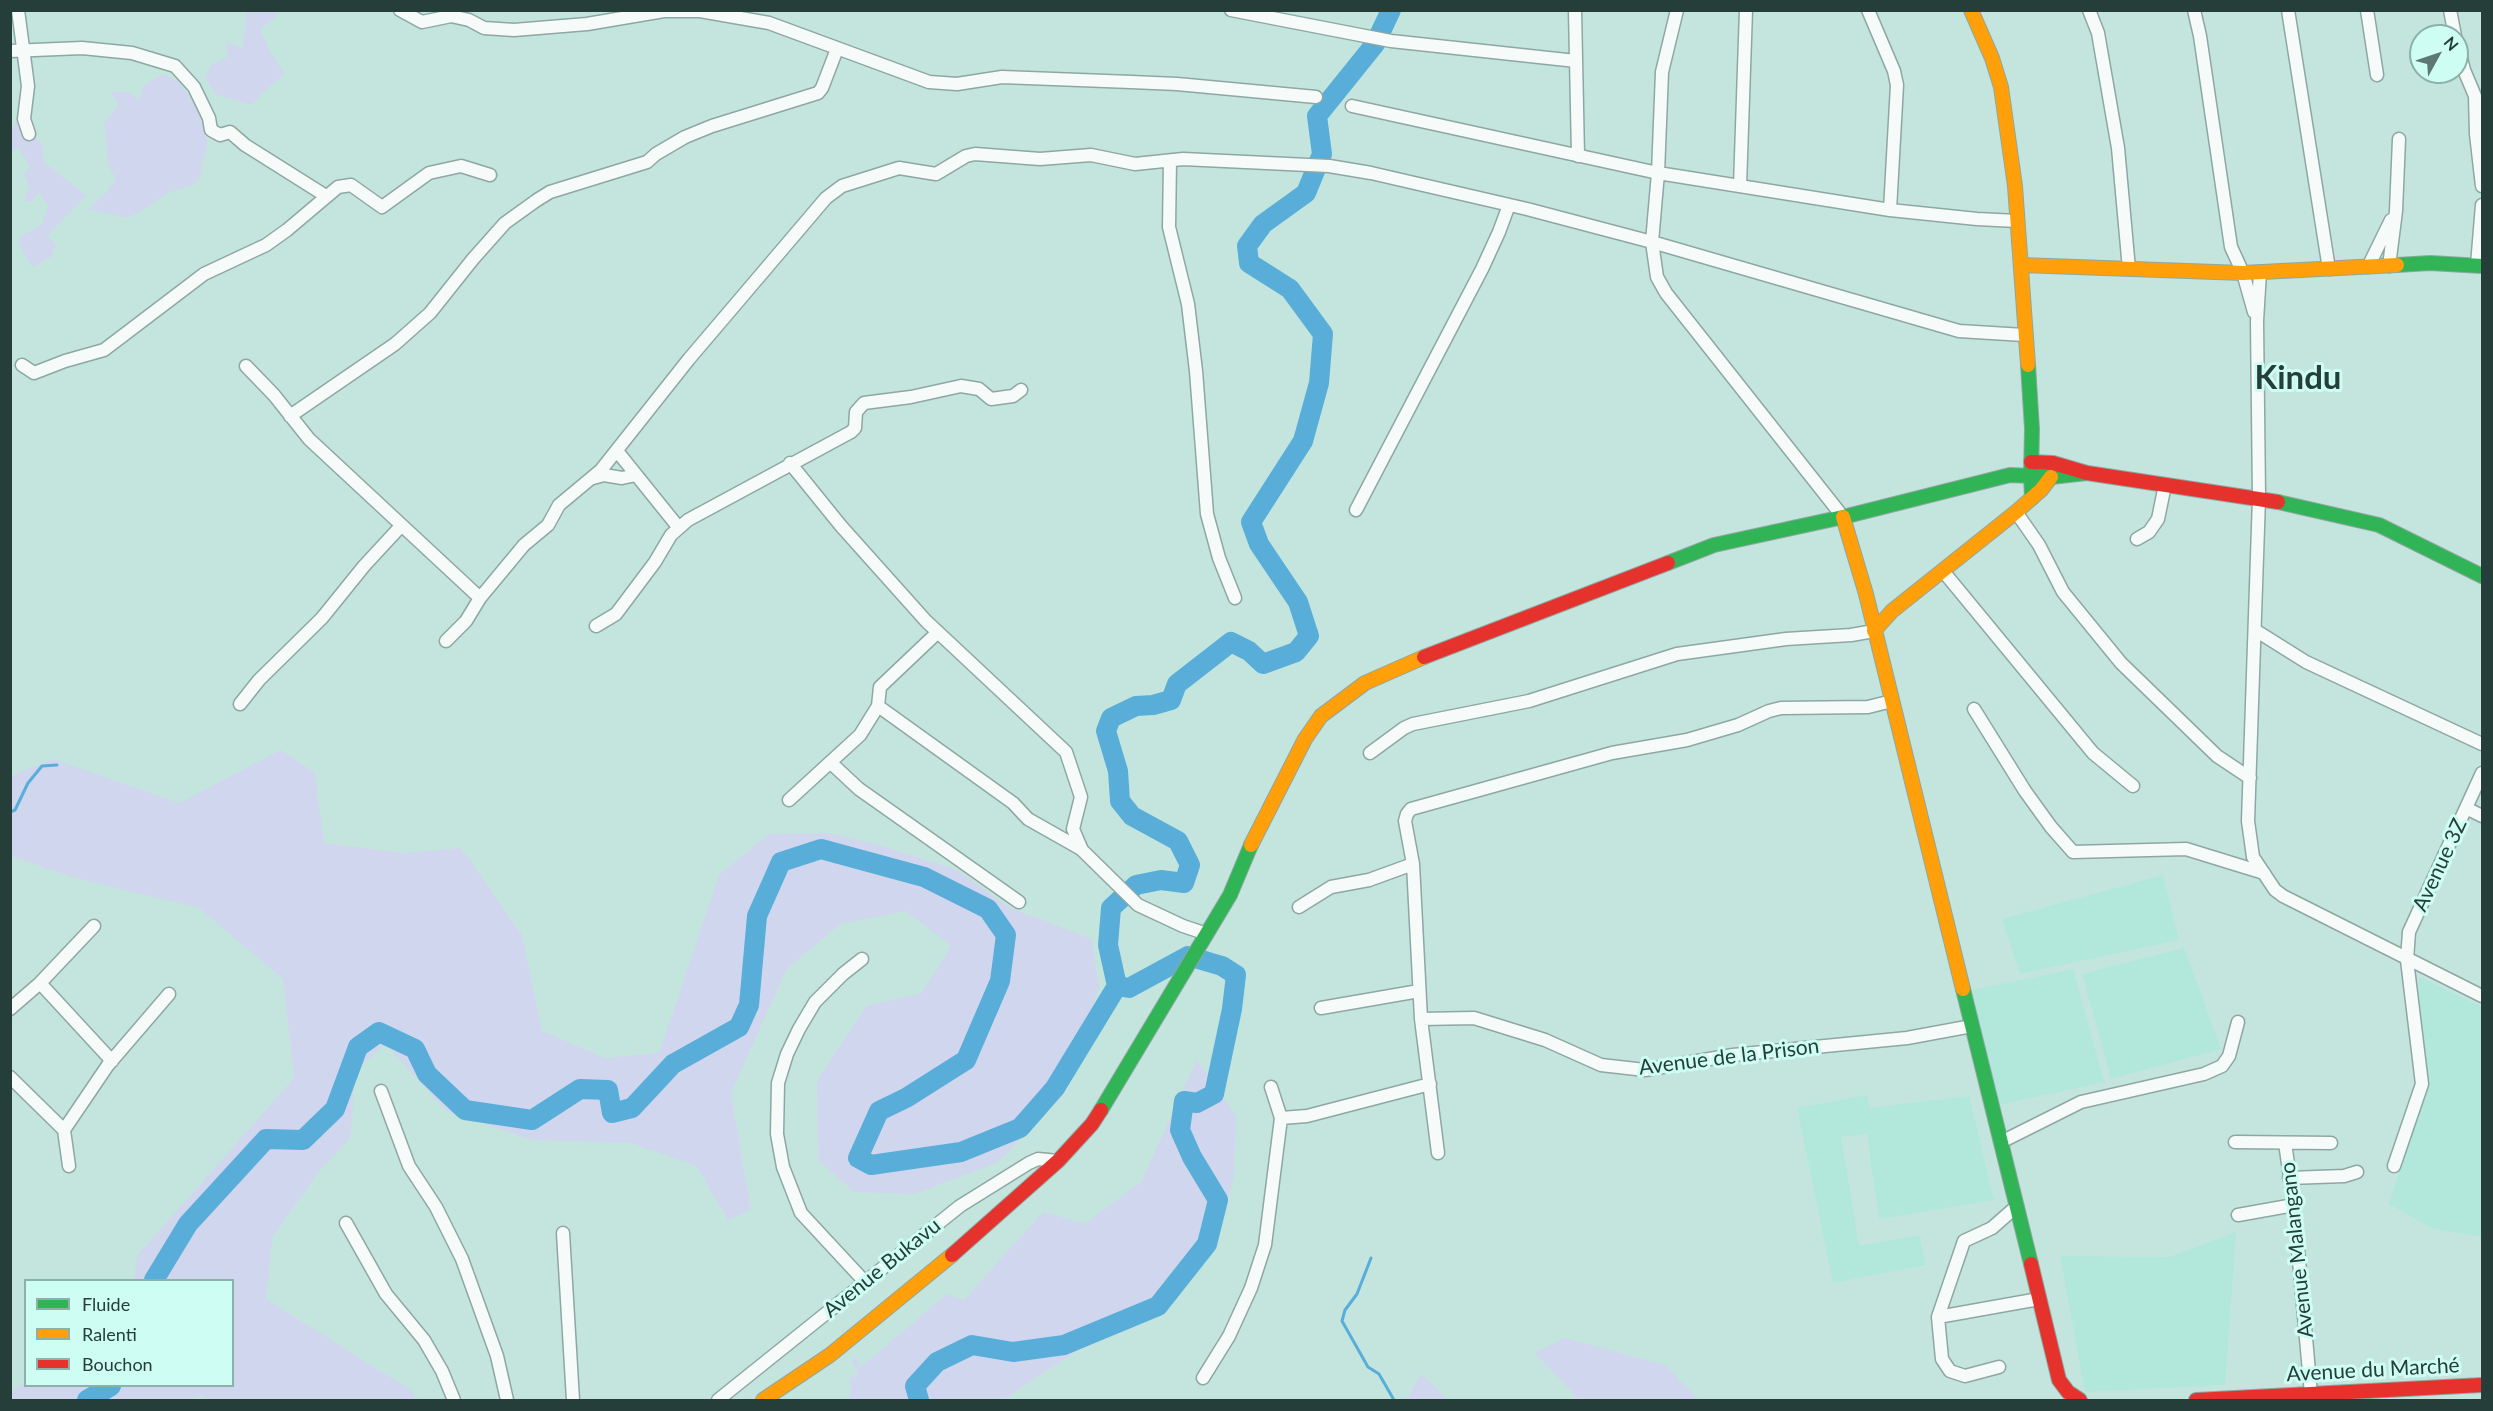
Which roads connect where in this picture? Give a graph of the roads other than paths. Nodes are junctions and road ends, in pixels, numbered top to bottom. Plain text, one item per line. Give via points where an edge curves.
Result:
1 (18, 10) edge
2 (400, 10) edge
3 (1231, 10) edge
4 (1575, 10) edge
5 (1677, 10) edge
6 (1746, 10) edge
7 (1868, 10) edge
8 (1971, 10) edge
9 (2089, 10) edge
10 (2194, 10) edge
11 (2288, 10) edge
12 (2367, 10) edge
13 (837, 49) junction
14 (17, 51) edge
15 (1576, 61) junction
16 (2377, 75) dead end
17 (2469, 81) edge
18 (1316, 97) dead end
19 (1352, 105) dead end
20 (29, 134) dead end
21 (2399, 139) dead end
22 (1578, 156) junction
23 (1170, 161) junction
24 (1658, 173) junction
25 (490, 175) dead end
26 (2482, 182) edge
27 (1740, 186) junction
28 (326, 196) junction
29 (1509, 205) junction
30 (2482, 205) edge
31 (1890, 210) junction
32 (2396, 211) junction
33 (2017, 221) junction
34 (1652, 242) junction
35 (2021, 265) junction
36 (2389, 266) junction
37 (2480, 266) edge
38 (2368, 267) junction
39 (2129, 269) junction
40 (2328, 269) junction
41 (2260, 272) junction
42 (2243, 273) junction
43 (2257, 321) junction
44 (2024, 334) junction
45 (22, 365) dead end
46 (246, 366) dead end
47 (1021, 390) dead end
48 (290, 416) junction
49 (2032, 429) junction
50 (616, 451) junction
51 (2031, 462) junction
52 (790, 463) junction
53 (2053, 463) junction
54 (2087, 473) junction
55 (636, 475) junction
56 (2010, 475) junction
57 (2031, 476) junction
58 (2051, 477) junction
59 (592, 478) junction
60 (2165, 485) junction
61 (2032, 498) junction
62 (2259, 498) junction
63 (1356, 510) dead end
64 (2016, 512) junction
65 (1843, 517) junction
66 (401, 526) junction
67 (679, 528) junction
68 (2137, 539) dead end
69 (1943, 571) junction
70 (2482, 576) edge
71 (480, 598) junction
72 (1235, 598) dead end
73 (596, 626) dead end
74 (2255, 630) junction
75 (1874, 631) junction
76 (938, 632) junction
77 (447, 640) dead end
78 (1892, 701) junction
79 (240, 704) dead end
80 (878, 706) junction
81 (1974, 710) dead end
82 (2482, 744) edge
83 (1370, 753) dead end
84 (831, 763) junction
85 (2482, 773) edge
86 (2250, 778) junction
87 (2133, 786) dead end
88 (789, 800) dead end
89 (2466, 808) junction
90 (2482, 816) edge
91 (1083, 850) junction
92 (1413, 864) junction
93 (2264, 873) junction
94 (1018, 902) dead end
95 (1299, 907) dead end
96 (94, 926) dead end
97 (1205, 937) junction
98 (862, 959) dead end
99 (2407, 960) junction
100 (40, 983) junction
101 (1419, 991) junction
102 (169, 994) dead end
103 (2482, 996) edge
104 (1322, 1008) dead end
105 (10, 1009) edge
106 (1421, 1019) junction
107 (2238, 1022) dead end
108 (1972, 1026) junction
109 (112, 1061) junction
110 (10, 1077) edge
111 (1430, 1084) junction
112 (1271, 1087) dead end
113 (381, 1091) dead end
114 (1281, 1118) junction
115 (64, 1130) junction
116 (2001, 1142) junction
117 (2235, 1142) dead end
118 (2285, 1143) junction
119 (2331, 1143) dead end
120 (1438, 1153) dead end
121 (1058, 1161) junction
122 (69, 1166) dead end
123 (2394, 1166) dead end
124 (2357, 1172) dead end
125 (2289, 1178) junction
126 (2294, 1205) junction
127 (2017, 1206) junction
128 (2238, 1215) dead end
129 (346, 1223) dead end
130 (563, 1233) dead end
131 (866, 1282) junction
132 (2039, 1299) junction
133 (1938, 1317) junction
134 (1999, 1367) dead end
135 (1203, 1378) dead end
136 (2482, 1385) edge
137 (2312, 1394) junction
138 (2066, 1396) edge
139 (454, 1401) edge
140 (507, 1401) edge
141 (573, 1401) edge
142 (718, 1401) edge
143 (763, 1401) edge
144 (2080, 1401) edge
145 (2196, 1401) edge

1 - 14 street
2 - 13 street via 422,22 451,16 484,28 514,30 588,24 664,11 700,11 769,23
3 - 15 street via 1391,41
4 - 15 street
5 - 24 street via 1662,72
6 - 27 street
7 - 31 street via 1897,85
8 - 33 street via 2001,87
9 - 39 street via 2097,33 2118,148
10 - 42 street via 2231,247
11 - 40 street
12 - 16 street
13 - 18 street via 928,82 957,84 1002,77
13 - 48 street via 818,93 703,130 647,162 550,192 537,200 505,223 430,313 395,344
14 - 20 street via 28,86 24,119
14 - 28 street via 82,48 132,52 175,66 194,87 211,130 220,135 230,132
15 - 22 street
17 - 26 street via 2474,92
19 - 22 street
21 - 32 street
22 - 24 street
23 - 29 street via 1329,166
23 - 50 street via 1135,164 1091,155 1040,159 975,154 936,174 899,168 842,186 826,198
23 - 72 street via 1169,227 1188,304 1208,514
24 - 27 street
24 - 34 street
25 - 28 street via 461,166 429,173 382,207 348,185
27 - 31 street
28 - 45 street via 315,209 266,245 204,274 104,350 34,373
29 - 34 street
29 - 63 street via 1482,269
30 - 37 street
31 - 33 street
32 - 36 street
32 - 38 street
33 - 35 street
34 - 44 street via 1959,330
34 - 65 street via 1657,277 1666,293
35 - 39 street
35 - 44 street
36 - 37 street
36 - 38 street
38 - 40 street
39 - 42 street
40 - 41 street
41 - 42 street
41 - 43 street
42 - 43 street
43 - 62 street
44 - 49 street
46 - 48 street
47 - 52 street via 1012,396 991,399 979,389 961,386 864,403 856,412 851,432
48 - 66 street
49 - 51 street
49 - 53 street
50 - 55 street
50 - 59 street
51 - 53 street
51 - 56 street
51 - 57 street
52 - 67 street
52 - 76 street via 841,526
53 - 54 street
53 - 58 street
54 - 58 street
54 - 60 street
55 - 59 street
55 - 67 street
56 - 57 street
56 - 65 street
57 - 58 street
57 - 61 street
58 - 61 street
59 - 71 street via 559,505 548,525 524,546
60 - 62 street
60 - 68 street via 2158,519 2149,532
61 - 64 street
62 - 70 street via 2379,525
62 - 74 street
64 - 69 street
64 - 86 street via 2039,545 2063,592 2121,663 2217,756
65 - 75 street
65 - 97 street via 1714,545 1365,683 1321,716 1305,739 1230,895
66 - 71 street
66 - 79 street via 322,618
67 - 73 street via 615,614
69 - 75 street via 1892,611
69 - 87 street via 2093,753
71 - 77 street via 466,621
74 - 82 street via 2306,662
74 - 86 street
75 - 78 street
75 - 83 street via 1677,654 1529,701 1413,724
76 - 80 street via 880,687
76 - 91 street via 1068,754 1080,797 1074,829
78 - 92 street via 1868,707 1775,709 1687,740 1612,753 1416,806 1405,821
78 - 108 street
80 - 84 street via 860,735
80 - 91 street via 1012,803 1028,819
81 - 93 street via 2050,827 2073,852 2186,849
84 - 88 street
84 - 94 street via 859,789
85 - 89 street, Avenue 3Z
86 - 93 street via 2248,821 2253,857
89 - 90 street
89 - 99 street, Avenue 3Z via 2409,932
91 - 97 street via 1138,905
92 - 95 street via 1369,880 1331,887
92 - 101 street
93 - 99 street via 2283,896
96 - 100 street
97 - 121 street via 1092,1124
98 - 131 street via 815,1002 799,1029 778,1083 777,1134 783,1167 801,1213
99 - 103 street
99 - 123 street, Avenue 3Z via 2422,1084
100 - 105 street
100 - 109 street
101 - 104 street
101 - 106 street
102 - 109 street
106 - 108 street, Avenue de la Prison via 1474,1018 1545,1040 1601,1065 1645,1071 1733,1054 1907,1038
106 - 111 street
107 - 116 street via 2229,1056 2222,1066 2204,1074 2081,1102
108 - 116 street
109 - 115 street
110 - 115 street
111 - 114 street via 1307,1116
111 - 120 street
112 - 114 street
113 - 140 street via 409,1166 436,1207 462,1259 497,1356
114 - 135 street via 1265,1245 1229,1336
115 - 122 street
116 - 127 street
117 - 118 street
118 - 119 street
118 - 125 street, Avenue Malangano
121 - 131 street, Avenue Bukavu via 1029,1162 989,1187
121 - 143 street via 976,1236 830,1355
124 - 125 street
125 - 126 street, Avenue Malangano
126 - 128 street
126 - 137 street, Avenue Malangano
127 - 132 street
127 - 133 street via 1992,1228 1964,1241
129 - 139 street via 383,1290 424,1341
130 - 141 street
131 - 142 street, Avenue Bukavu
132 - 133 street
132 - 138 street
133 - 134 street via 1942,1359 1950,1371 1965,1376
136 - 137 street, Avenue du Marché
137 - 145 street, Avenue du Marché
138 - 144 street

